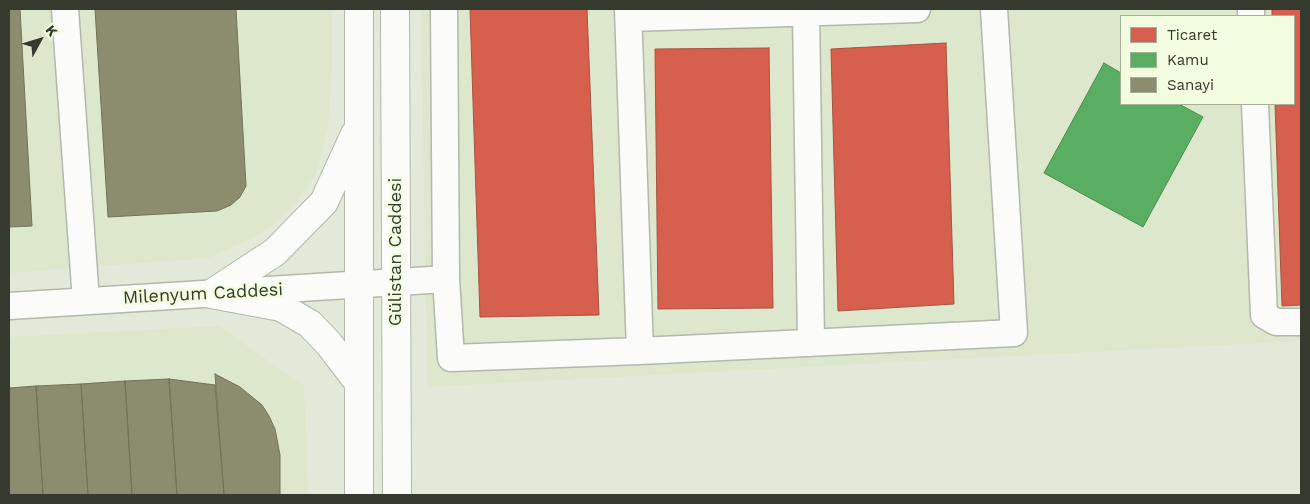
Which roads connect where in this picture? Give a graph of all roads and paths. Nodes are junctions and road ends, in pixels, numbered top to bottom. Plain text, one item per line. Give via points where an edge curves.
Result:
1 (65, 9) edge
2 (359, 9) edge
3 (395, 9) edge
4 (444, 9) edge
5 (917, 9) edge
6 (994, 9) edge
7 (806, 12) junction
8 (629, 14) edge
9 (1255, 105) edge
10 (359, 126) junction
11 (446, 279) junction
12 (396, 282) junction
13 (360, 284) junction
14 (211, 294) junction
15 (86, 301) junction
16 (9, 306) edge
17 (1301, 322) edge
18 (811, 343) junction
19 (640, 351) junction
20 (359, 383) junction
21 (359, 495) edge
22 (397, 495) edge

1 - 15 street
2 - 10 main road, Gülistan Caddesi
3 - 12 main road, Gülistan Caddesi
4 - 11 street
5 - 7 street
6 - 18 street via 1014,333
7 - 8 street
7 - 18 street
8 - 19 street
9 - 17 street via 1264,315 1276,322
10 - 13 main road, Gülistan Caddesi
10 - 14 main road via 324,202 275,252
11 - 12 street, Milenyum Caddesi
11 - 19 street via 451,358
12 - 13 street, Milenyum Caddesi
12 - 22 main road, Gülistan Caddesi
13 - 14 street, Milenyum Caddesi
13 - 20 main road, Gülistan Caddesi
14 - 15 street, Milenyum Caddesi
14 - 20 main road via 281,307 310,324
15 - 16 street, Milenyum Caddesi
18 - 19 street
20 - 21 main road, Gülistan Caddesi

